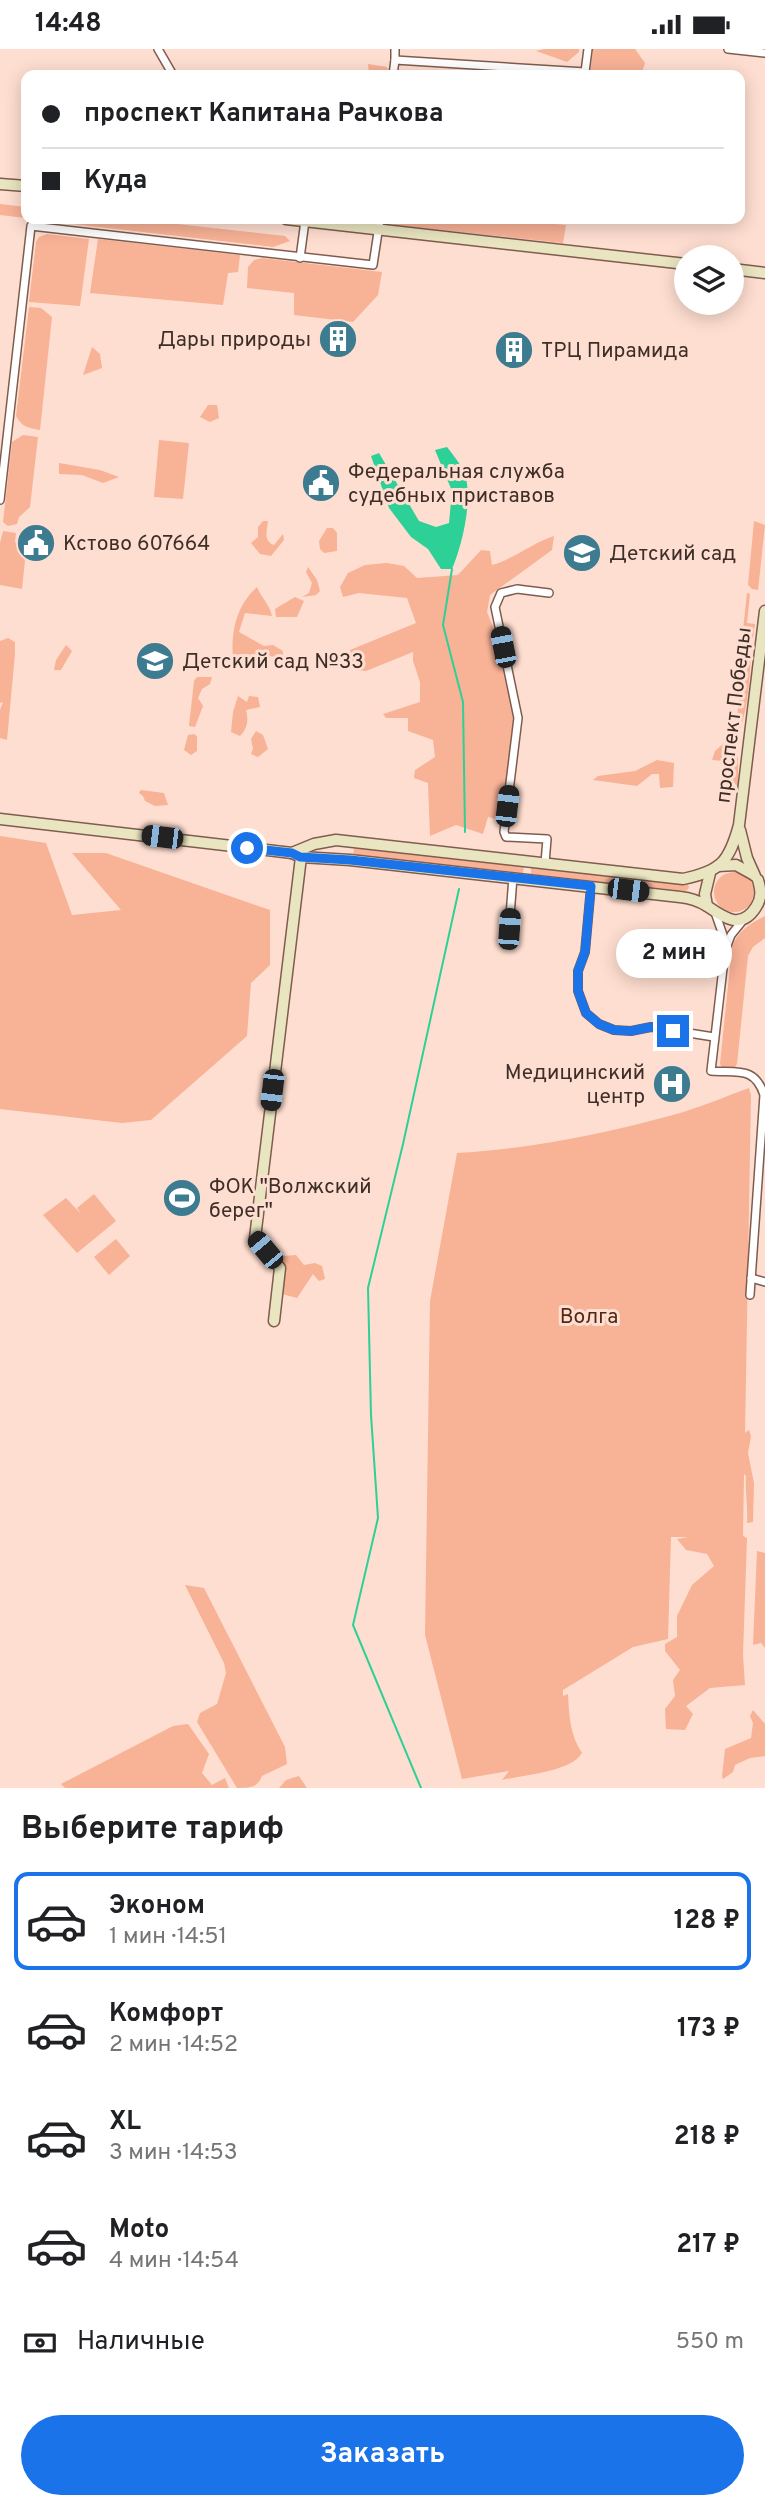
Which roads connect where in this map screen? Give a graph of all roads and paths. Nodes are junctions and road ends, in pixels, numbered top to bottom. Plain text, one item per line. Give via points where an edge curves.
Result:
1 (158, 49) edge
2 (395, 49) edge
3 (588, 49) edge
4 (728, 49) edge
5 (765, 53) edge
6 (394, 60) junction
7 (170, 70) edge
8 (393, 70) edge
9 (553, 70) edge
10 (585, 70) edge
11 (0, 184) edge
12 (21, 186) edge
13 (305, 224) edge
14 (379, 224) edge
15 (300, 258) junction
16 (674, 262) edge
17 (744, 270) edge
18 (765, 273) edge
19 (0, 500) edge
20 (549, 593) dead end
21 (765, 611) edge
22 (763, 648) edge
23 (0, 819) edge
24 (739, 825) junction
25 (336, 840) junction
26 (296, 855) junction
27 (336, 859) junction
28 (545, 863) junction
29 (714, 870) junction
30 (513, 877) junction
31 (759, 880) edge
32 (591, 886) junction
33 (707, 906) junction
34 (765, 908) edge
35 (716, 915) junction
36 (748, 915) junction
37 (509, 929) dead end
38 (727, 945) junction
39 (714, 1037) junction
40 (751, 1278) junction
41 (765, 1282) edge
42 (750, 1295) dead end
43 (274, 1321) dead end

1 - 7 street
2 - 6 street
3 - 10 street
4 - 5 street
6 - 8 street
6 - 9 street
11 - 12 street
13 - 15 street
14 - 15 street via 373,265
14 - 16 street
15 - 19 street via 31,226
17 - 18 street
20 - 28 street via 517,589 501,593 495,607 518,718 503,832 506,837 547,839
21 - 22 street, проспект Победы
22 - 24 street, проспект Победы
23 - 26 street
24 - 29 street via 734,843
24 - 31 street via 747,858
25 - 26 street via 314,844
25 - 27 street
25 - 28 street
26 - 27 street
26 - 43 street via 255,1238 280,1268
27 - 30 street
28 - 29 street via 683,879
29 - 31 street via 736,865
29 - 33 street via 705,894
30 - 32 street
30 - 37 street
31 - 36 street via 761,896
32 - 33 street via 680,897
32 - 39 street via 585,952 578,971 578,991 586,1013 614,1030 651,1027
33 - 35 street
34 - 36 street
35 - 36 street via 734,920
35 - 38 street
36 - 38 street
38 - 39 street
39 - 40 street via 710,1071 752,1075 760,1081 764,1095
40 - 41 street
40 - 42 street

